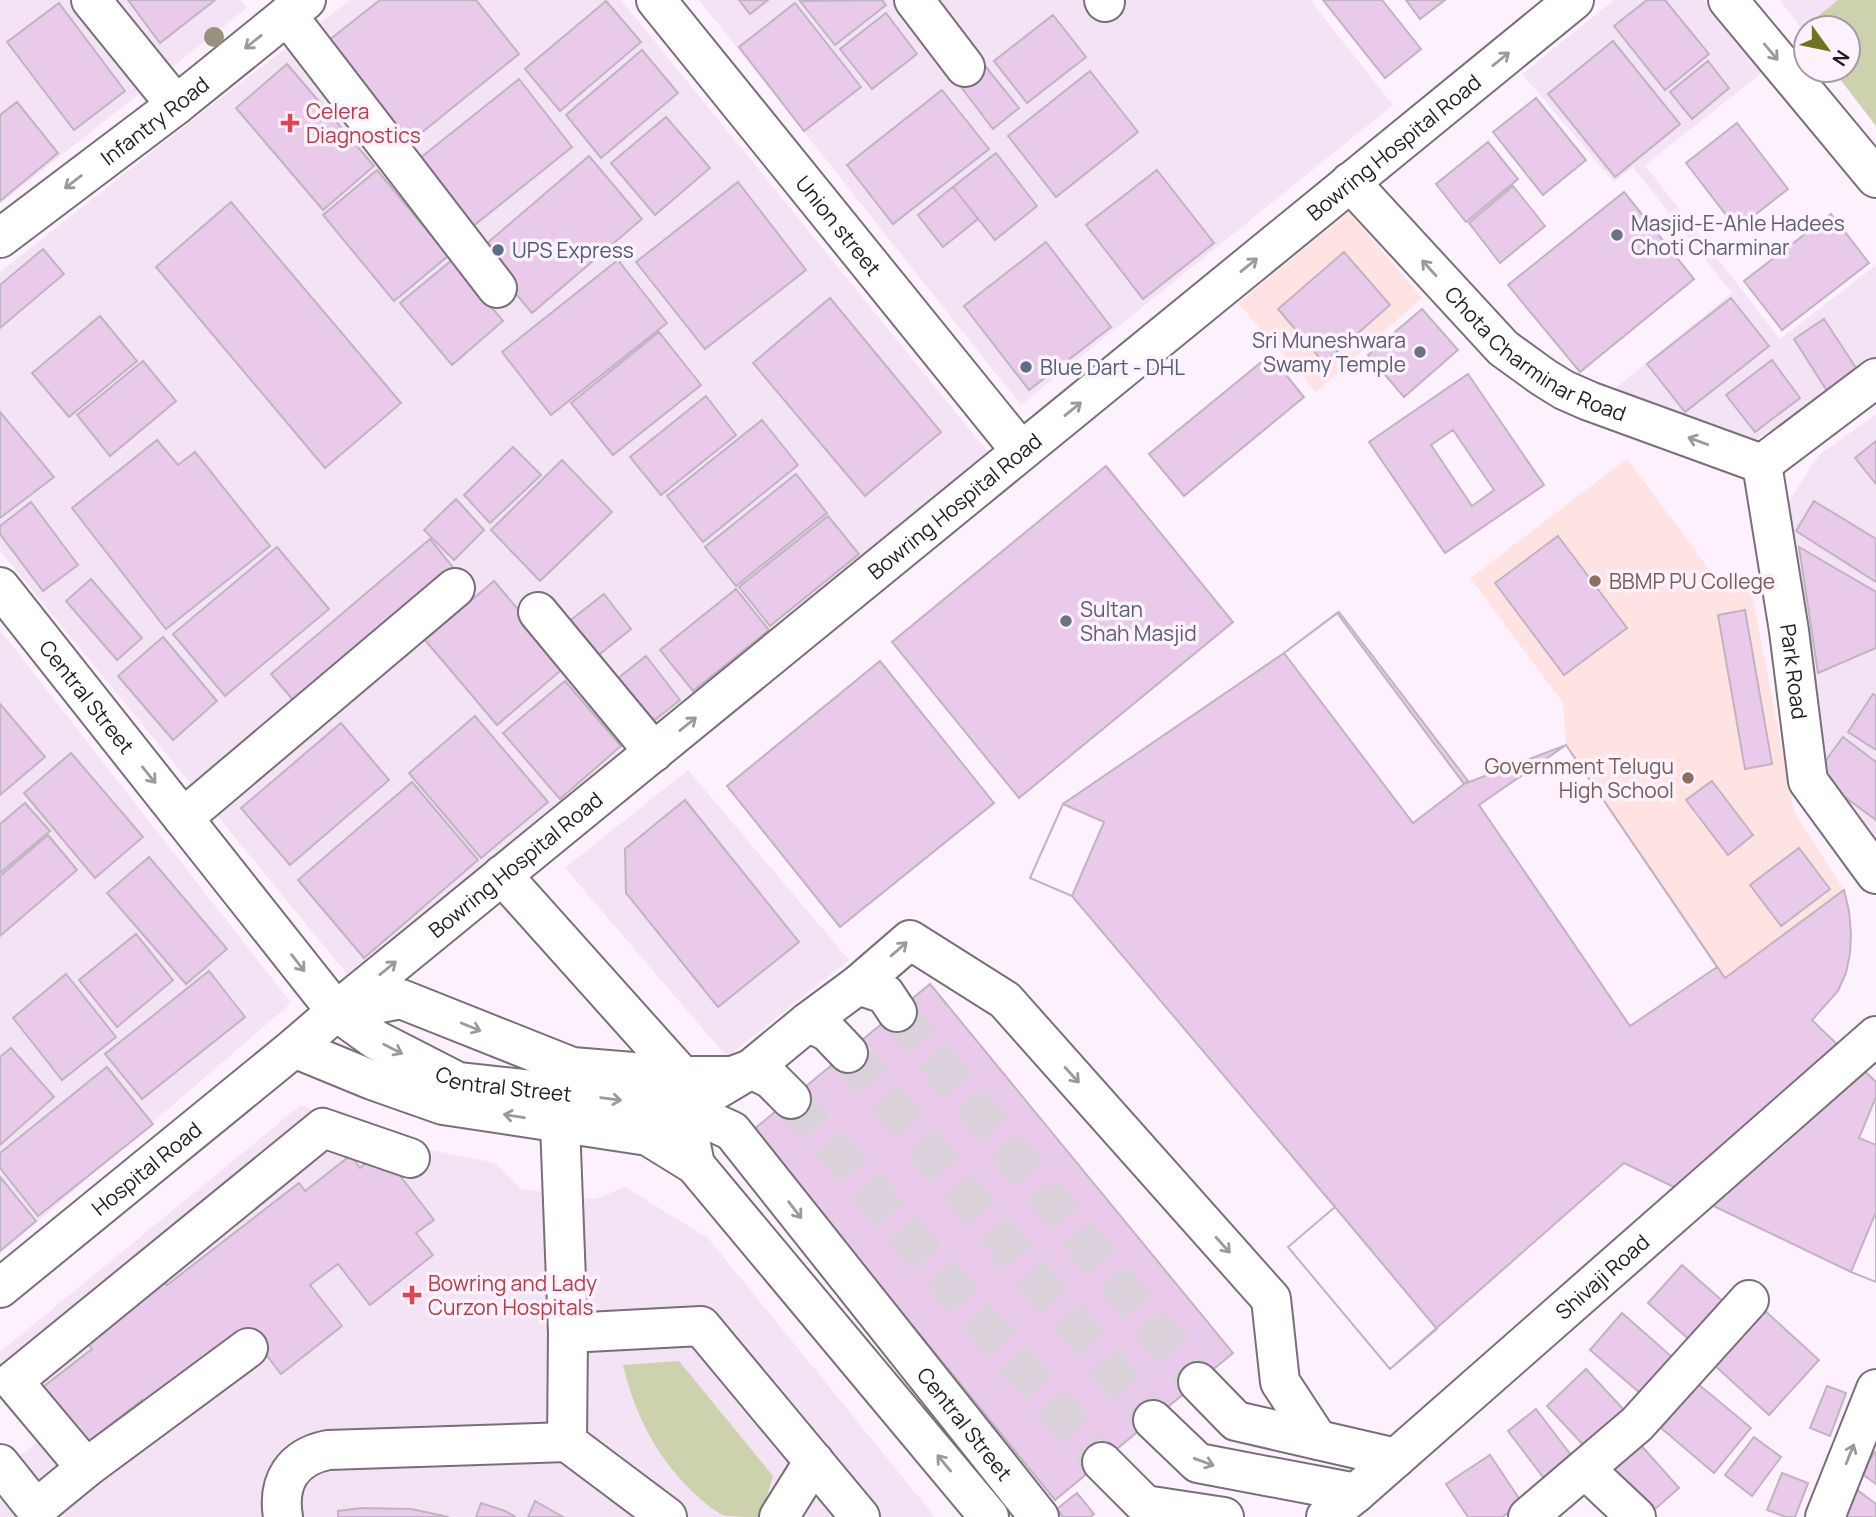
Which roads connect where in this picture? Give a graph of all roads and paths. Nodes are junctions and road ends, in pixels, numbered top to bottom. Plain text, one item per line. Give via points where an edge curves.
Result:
1 (91, 0) edge
2 (656, 0) edge
3 (914, 0) edge
4 (1574, 0) edge
5 (1728, 0) edge
6 (297, 7) edge
7 (965, 67) dead end
8 (176, 105) junction
9 (1876, 178) edge
10 (1350, 182) junction
11 (0, 238) edge
12 (497, 288) dead end
13 (1876, 378) edge
14 (1021, 451) junction
15 (1762, 464) junction
16 (0, 587) edge
17 (455, 589) dead end
18 (538, 612) dead end
19 (13, 630) edge
20 (654, 752) junction
21 (183, 818) junction
22 (1876, 874) edge
23 (502, 875) junction
24 (858, 985) junction
25 (336, 1011) junction
26 (897, 1012) tunnel mouth
27 (808, 1022) junction
28 (1876, 1036) edge
29 (293, 1048) junction
30 (848, 1053) tunnel mouth
31 (751, 1069) junction
32 (683, 1092) junction
33 (791, 1099) tunnel mouth
34 (560, 1123) junction
35 (410, 1158) dead end
36 (695, 1165) junction
37 (0, 1288) edge
38 (1749, 1300) dead end
39 (568, 1333) junction
40 (248, 1348) dead end
41 (1198, 1382) tunnel mouth
42 (1873, 1409) edge
43 (1153, 1420) tunnel mouth
44 (1318, 1440) junction
45 (567, 1442) junction
46 (1396, 1458) junction
47 (814, 1461) junction
48 (1102, 1462) tunnel mouth
49 (0, 1464) edge
50 (86, 1468) junction
51 (1585, 1469) junction
52 (1356, 1493) junction
53 (283, 1517) edge
54 (667, 1517) edge
55 (779, 1517) edge
56 (860, 1517) edge
57 (989, 1517) edge
58 (1039, 1517) edge
59 (1224, 1517) edge
60 (1326, 1517) edge
61 (1528, 1517) edge
62 (1636, 1517) edge
63 (1825, 1517) edge

1 - 8 street
2 - 14 street, Union street
3 - 7 street
10 -> 4 street, Bowring Hospital Road
5 -> 9 street
6 -> 8 street, Infantry Road
6 - 12 street
8 -> 11 street, Infantry Road
14 -> 10 street, Bowring Hospital Road
15 -> 10 street, Chota Charminar Road via 1589,401 1543,377 1503,348
13 - 15 street
20 -> 14 street, Bowring Hospital Road
15 - 22 street, Park Road via 1808,781
16 - 19 street, Central Street
17 - 21 street
18 - 20 street
19 -> 21 street, Central Street
20 - 23 street, Bowring Hospital Road
21 -> 25 street, Central Street
25 -> 23 street, Bowring Hospital Road
23 - 32 street
24 - 26 street via 885,995
24 - 27 street
24 -> 44 street via 910,940 1006,1000 1271,1299 1280,1382
25 - 29 street, Bowring Hospital Road
25 -> 32 street via 401,999 572,1067
25 -> 32 street, Central Street via 376,1040 458,1082 571,1094
27 - 30 street via 828,1032
27 - 31 street
28 - 46 street, Shivaji Road
34 -> 29 street, Central Street via 443,1105
29 - 37 street, Hospital Road
31 - 32 street
31 - 33 street via 771,1079
32 - 36 street
32 -> 58 street, Central Street via 733,1131
34 - 36 street, Central Street via 648,1136
34 - 39 street
35 - 50 street via 323,1128 13,1381
57 -> 36 street, Central Street
38 - 51 street via 1637,1424
39 - 45 street
39 - 47 street via 701,1326
40 - 50 street
41 - 44 street via 1236,1421
63 -> 42 street
43 -> 52 street via 1199,1463
44 - 46 street
45 - 53 street via 317,1452 297,1464 288,1476 282,1490
45 - 54 street
46 - 52 street, Shivaji Road
47 - 55 street
47 - 56 street
48 - 59 street via 1145,1505
49 - 50 street via 36,1508
51 - 61 street
51 - 62 street
52 - 60 street, Shivaji Road

